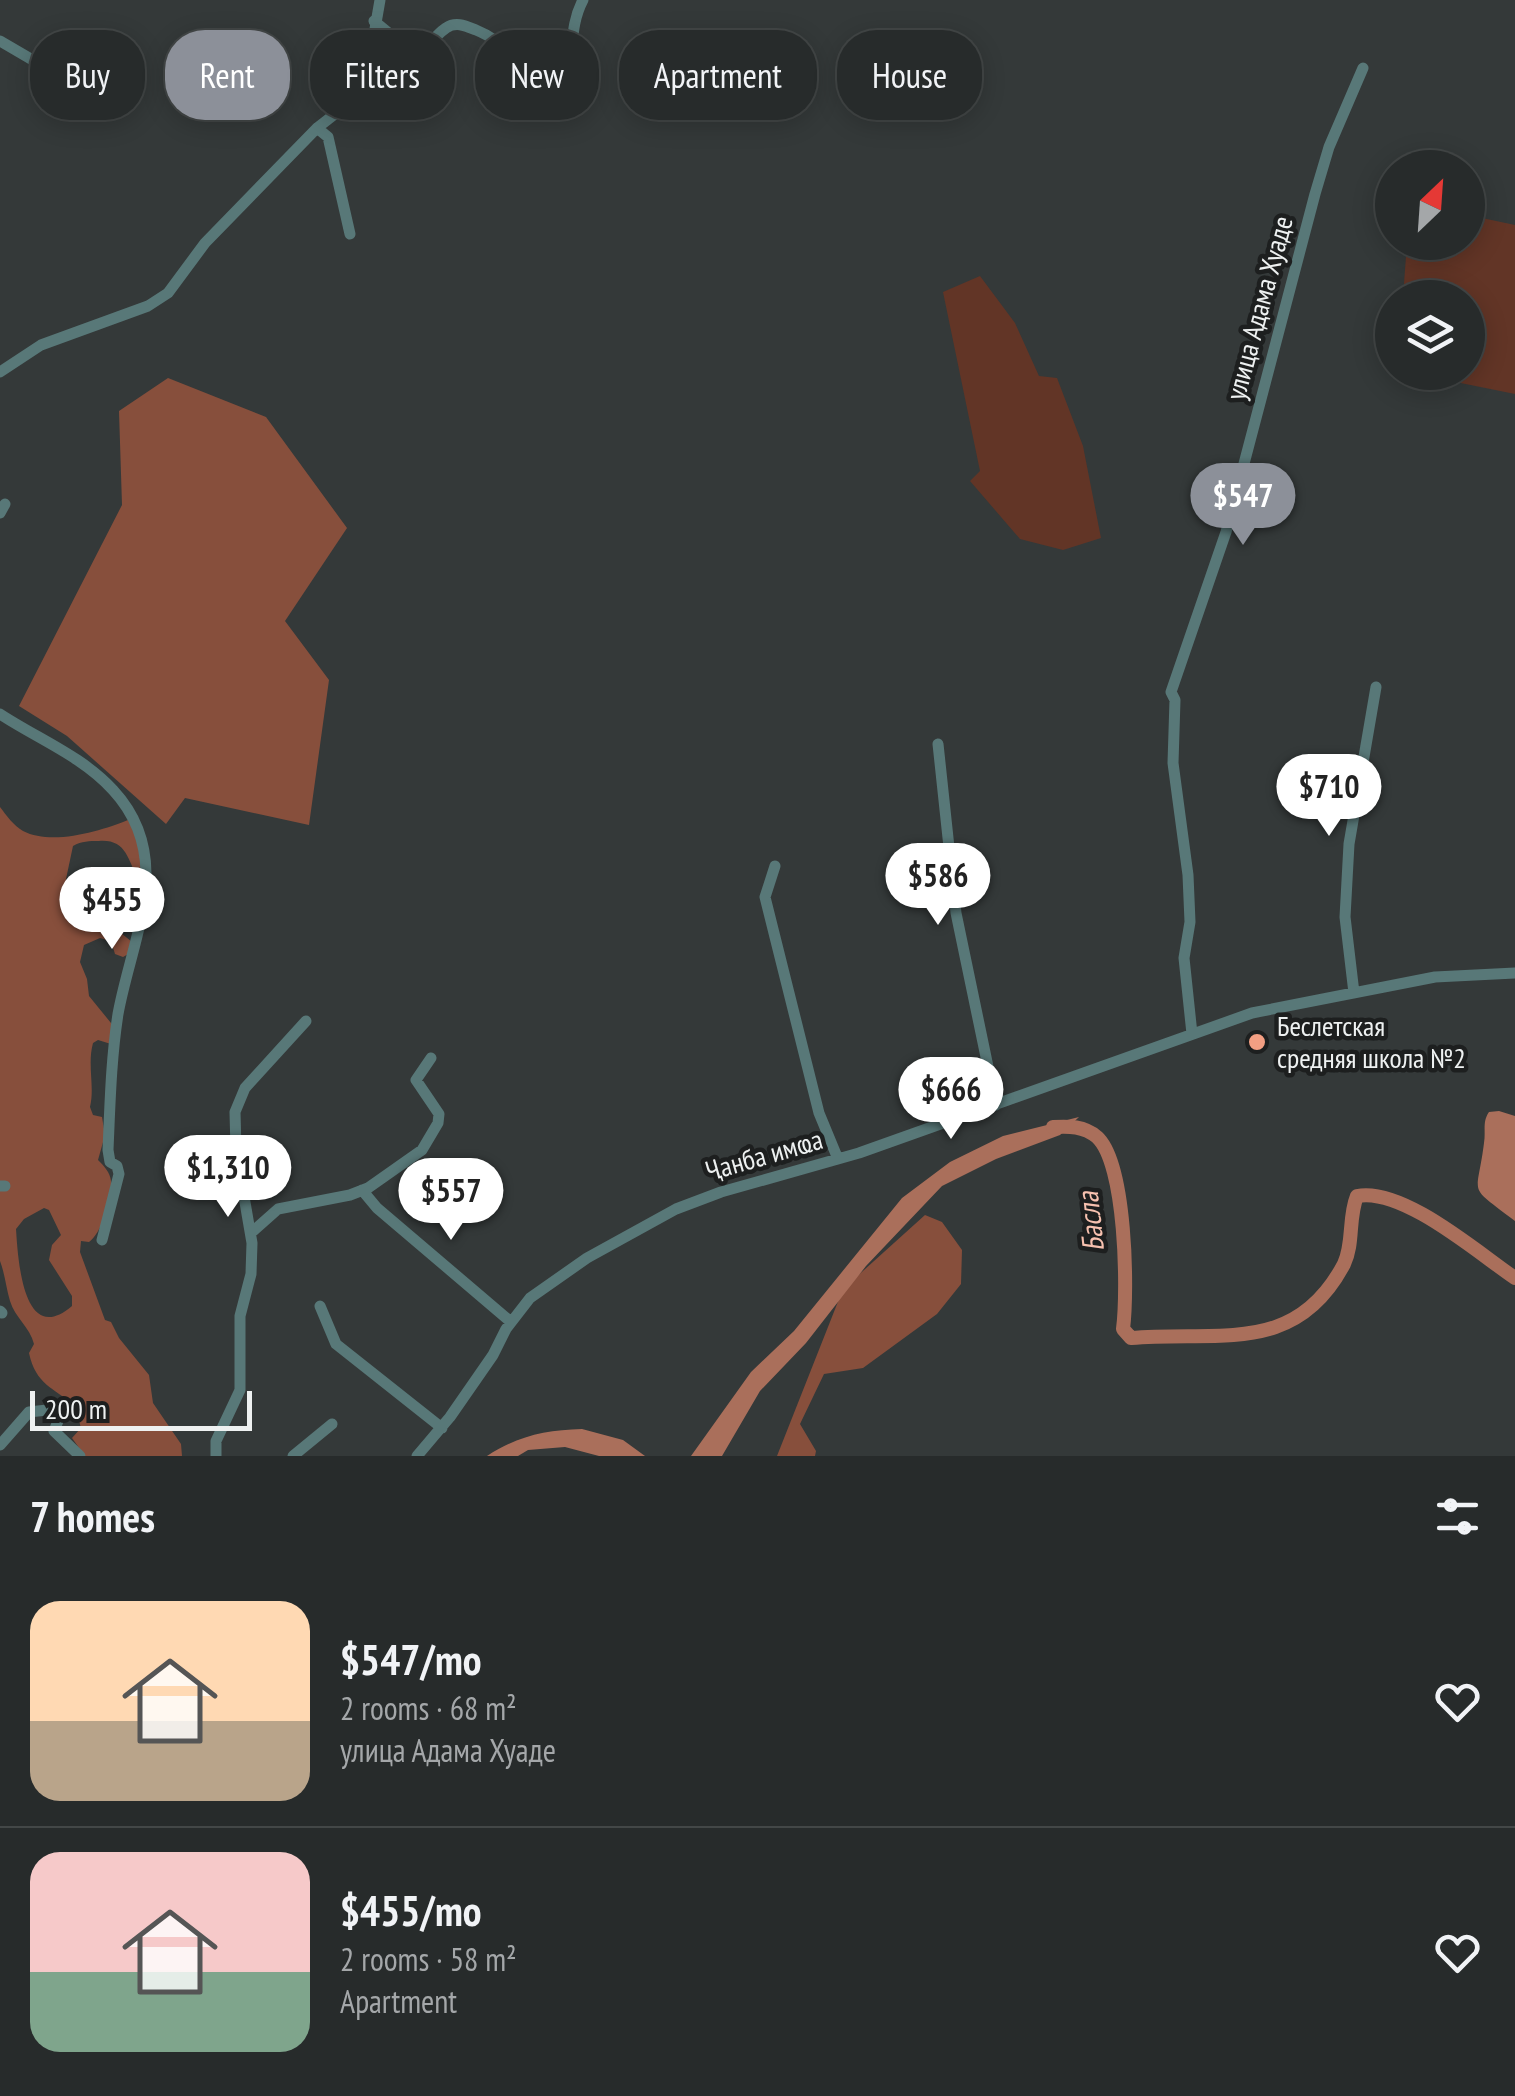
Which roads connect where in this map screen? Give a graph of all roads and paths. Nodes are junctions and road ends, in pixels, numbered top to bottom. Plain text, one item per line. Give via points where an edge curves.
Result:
1 (380, 0) edge
2 (583, 0) edge
3 (374, 21) junction
4 (0, 41) edge
5 (30, 58) edge
6 (1362, 68) dead end
7 (317, 128) junction
8 (350, 234) dead end
9 (0, 372) edge
10 (1376, 687) dead end
11 (0, 714) edge
12 (938, 744) dead end
13 (775, 866) dead end
14 (1515, 973) edge
15 (1354, 993) junction
16 (306, 1021) dead end
17 (1192, 1034) junction
18 (431, 1058) dead end
19 (996, 1104) junction
20 (838, 1159) junction
21 (362, 1190) junction
22 (250, 1234) junction
23 (102, 1240) dead end
24 (320, 1306) dead end
25 (511, 1322) junction
26 (446, 1422) junction
27 (332, 1424) dead end
28 (0, 1445) edge
29 (422, 1454) edge
30 (80, 1456) edge
31 (216, 1456) edge
32 (292, 1456) edge

1 - 3 street
2 - 3 street via 574,18 573,62 537,111 525,107 515,65 494,37 454,25 418,58
3 - 7 street via 358,76 335,114
4 - 5 street
6 - 17 street, улица Адама Хуаде via 1320,178 1226,532 1171,692 1188,875 1184,958
7 - 8 street via 328,138
7 - 9 street via 205,243 168,293 41,345
10 - 15 street via 1348,844 1345,917
11 - 23 street via 98,775 141,834 148,874 143,913 114,1044 108,1150 120,1174
12 - 19 street via 956,912
13 - 20 street via 766,898 820,1113
14 - 15 street, Ҷанба имҩа
15 - 17 street, Ҷанба имҩа
16 - 22 street via 244,1088 235,1112
17 - 19 street, Ҷанба имҩа
18 - 21 street via 416,1080 438,1123 422,1150
19 - 20 street, Ҷанба имҩа
20 - 25 street, Ҷанба имҩа via 676,1209 587,1258 530,1298
21 - 22 street via 278,1209
21 - 25 street
22 - 31 street via 240,1390 216,1441
24 - 26 street via 336,1344
25 - 26 street, Ҷанба имҩа
26 - 29 street, Ҷанба имҩа
27 - 32 street
28 - 30 street via 29,1412 47,1410 58,1421 54,1431

